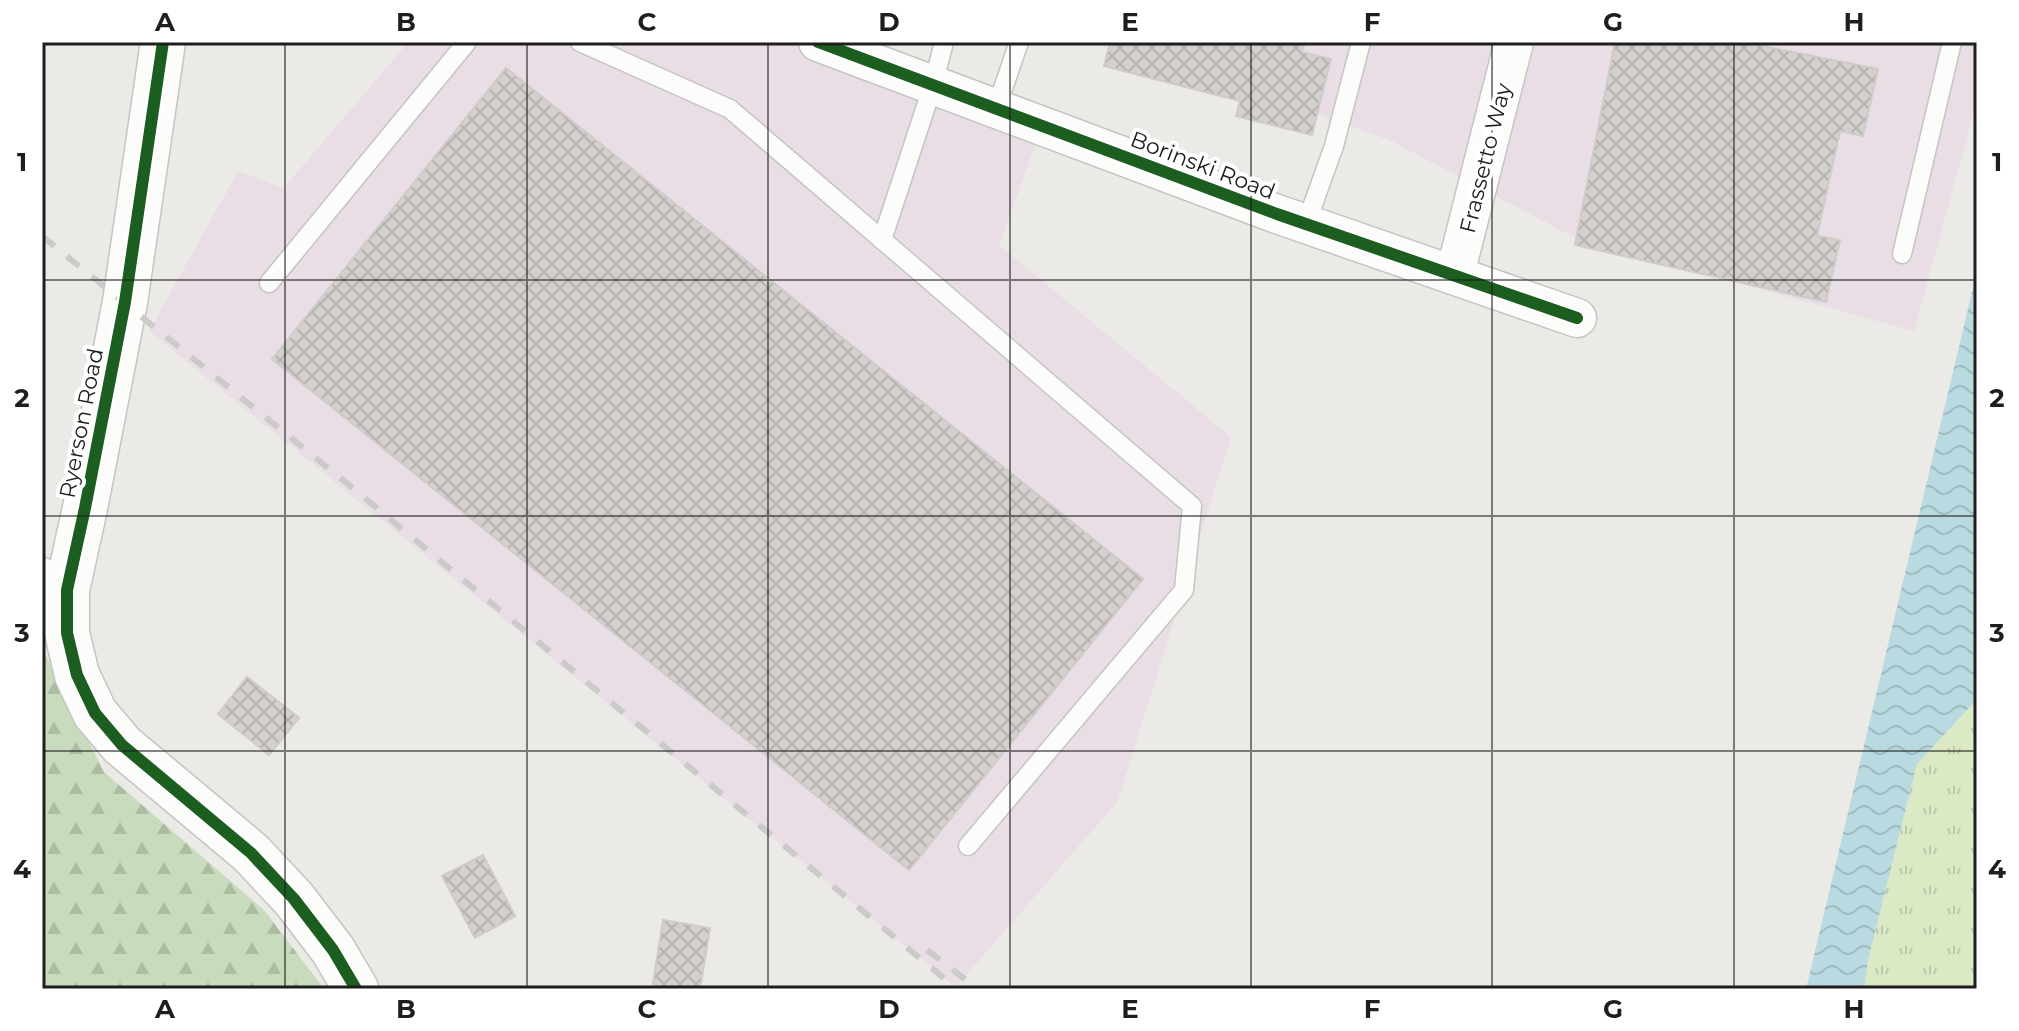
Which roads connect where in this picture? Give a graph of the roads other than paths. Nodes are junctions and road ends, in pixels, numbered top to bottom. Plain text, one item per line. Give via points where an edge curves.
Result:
1 (163, 42) edge
2 (467, 42) edge
3 (580, 42) edge
4 (818, 42) edge
5 (944, 42) edge
6 (1019, 42) edge
7 (1361, 42) edge
8 (1514, 42) edge
9 (1952, 42) edge
10 (933, 85) junction
11 (996, 109) junction
12 (1306, 224) junction
13 (882, 240) junction
14 (1902, 254) dead end
15 (1455, 274) junction
16 (269, 283) dead end
17 (1577, 318) dead end
18 (55, 583) edge
19 (968, 846) dead end
20 (356, 989) edge

1 - 18 street, Ryerson Road via 125,302 85,508
2 - 16 lane
3 - 13 lane via 730,109
4 - 10 street, Borinski Road
5 - 10 lane
6 - 11 lane
7 - 12 lane via 1334,146
8 - 15 street, Frassetto Way
9 - 14 lane
10 - 11 street, Borinski Road
10 - 13 lane
11 - 12 street, Borinski Road
12 - 15 street, Borinski Road
13 - 19 lane via 1192,506 1184,590
15 - 17 street, Borinski Road
18 - 20 street, Ryerson Road via 77,675 95,713 122,745 251,853 286,890

